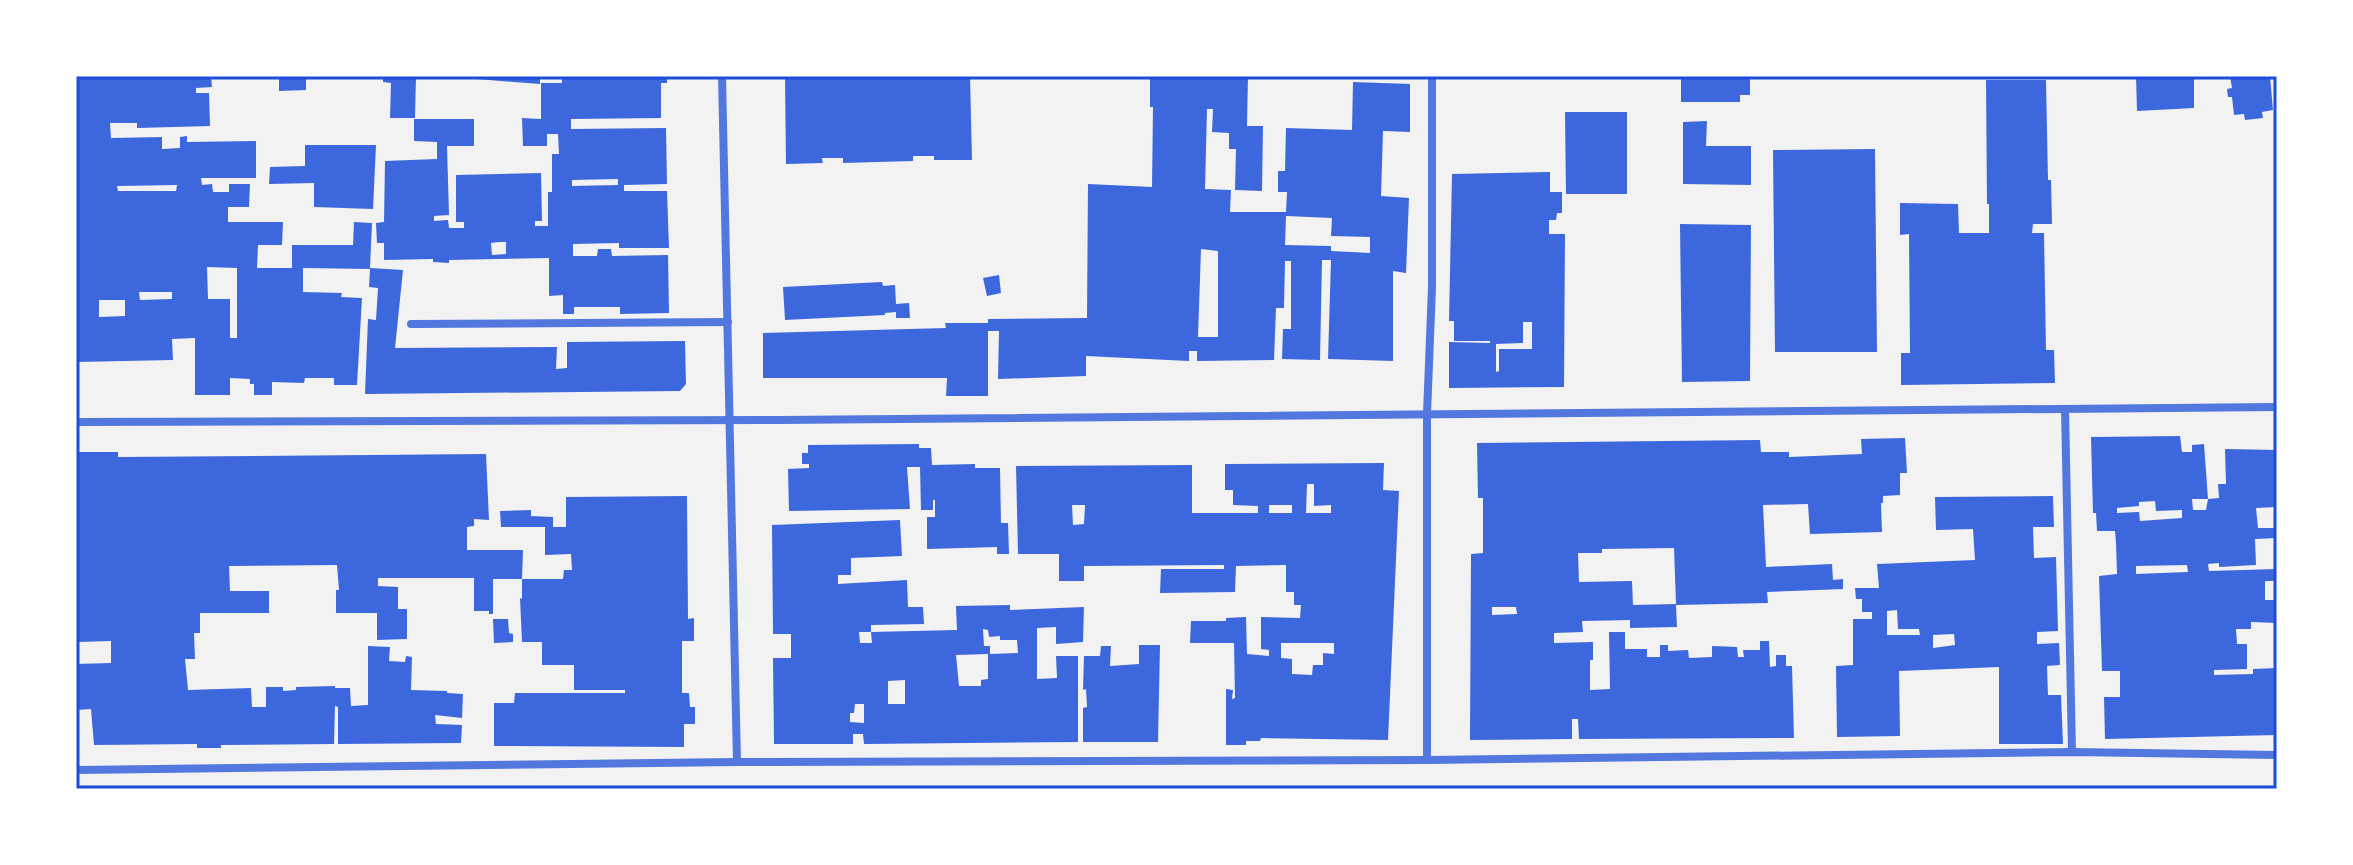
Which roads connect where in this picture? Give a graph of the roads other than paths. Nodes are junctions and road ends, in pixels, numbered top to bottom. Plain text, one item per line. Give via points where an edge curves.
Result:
1 (722, 76) edge
2 (1432, 76) edge
3 (728, 322) junction
4 (411, 324) dead end
5 (2277, 407) edge
6 (2065, 409) junction
7 (1427, 414) junction
8 (730, 420) junction
9 (76, 422) edge
10 (2072, 752) junction
11 (2277, 755) edge
12 (1427, 760) junction
13 (737, 762) junction
14 (76, 770) edge

1 - 3 street
2 - 7 street
3 - 4 street
3 - 8 street
5 - 6 street
6 - 7 street
6 - 10 street
7 - 8 street
7 - 12 street
8 - 9 street
8 - 13 street
10 - 11 street
10 - 12 street
12 - 13 street
13 - 14 street

